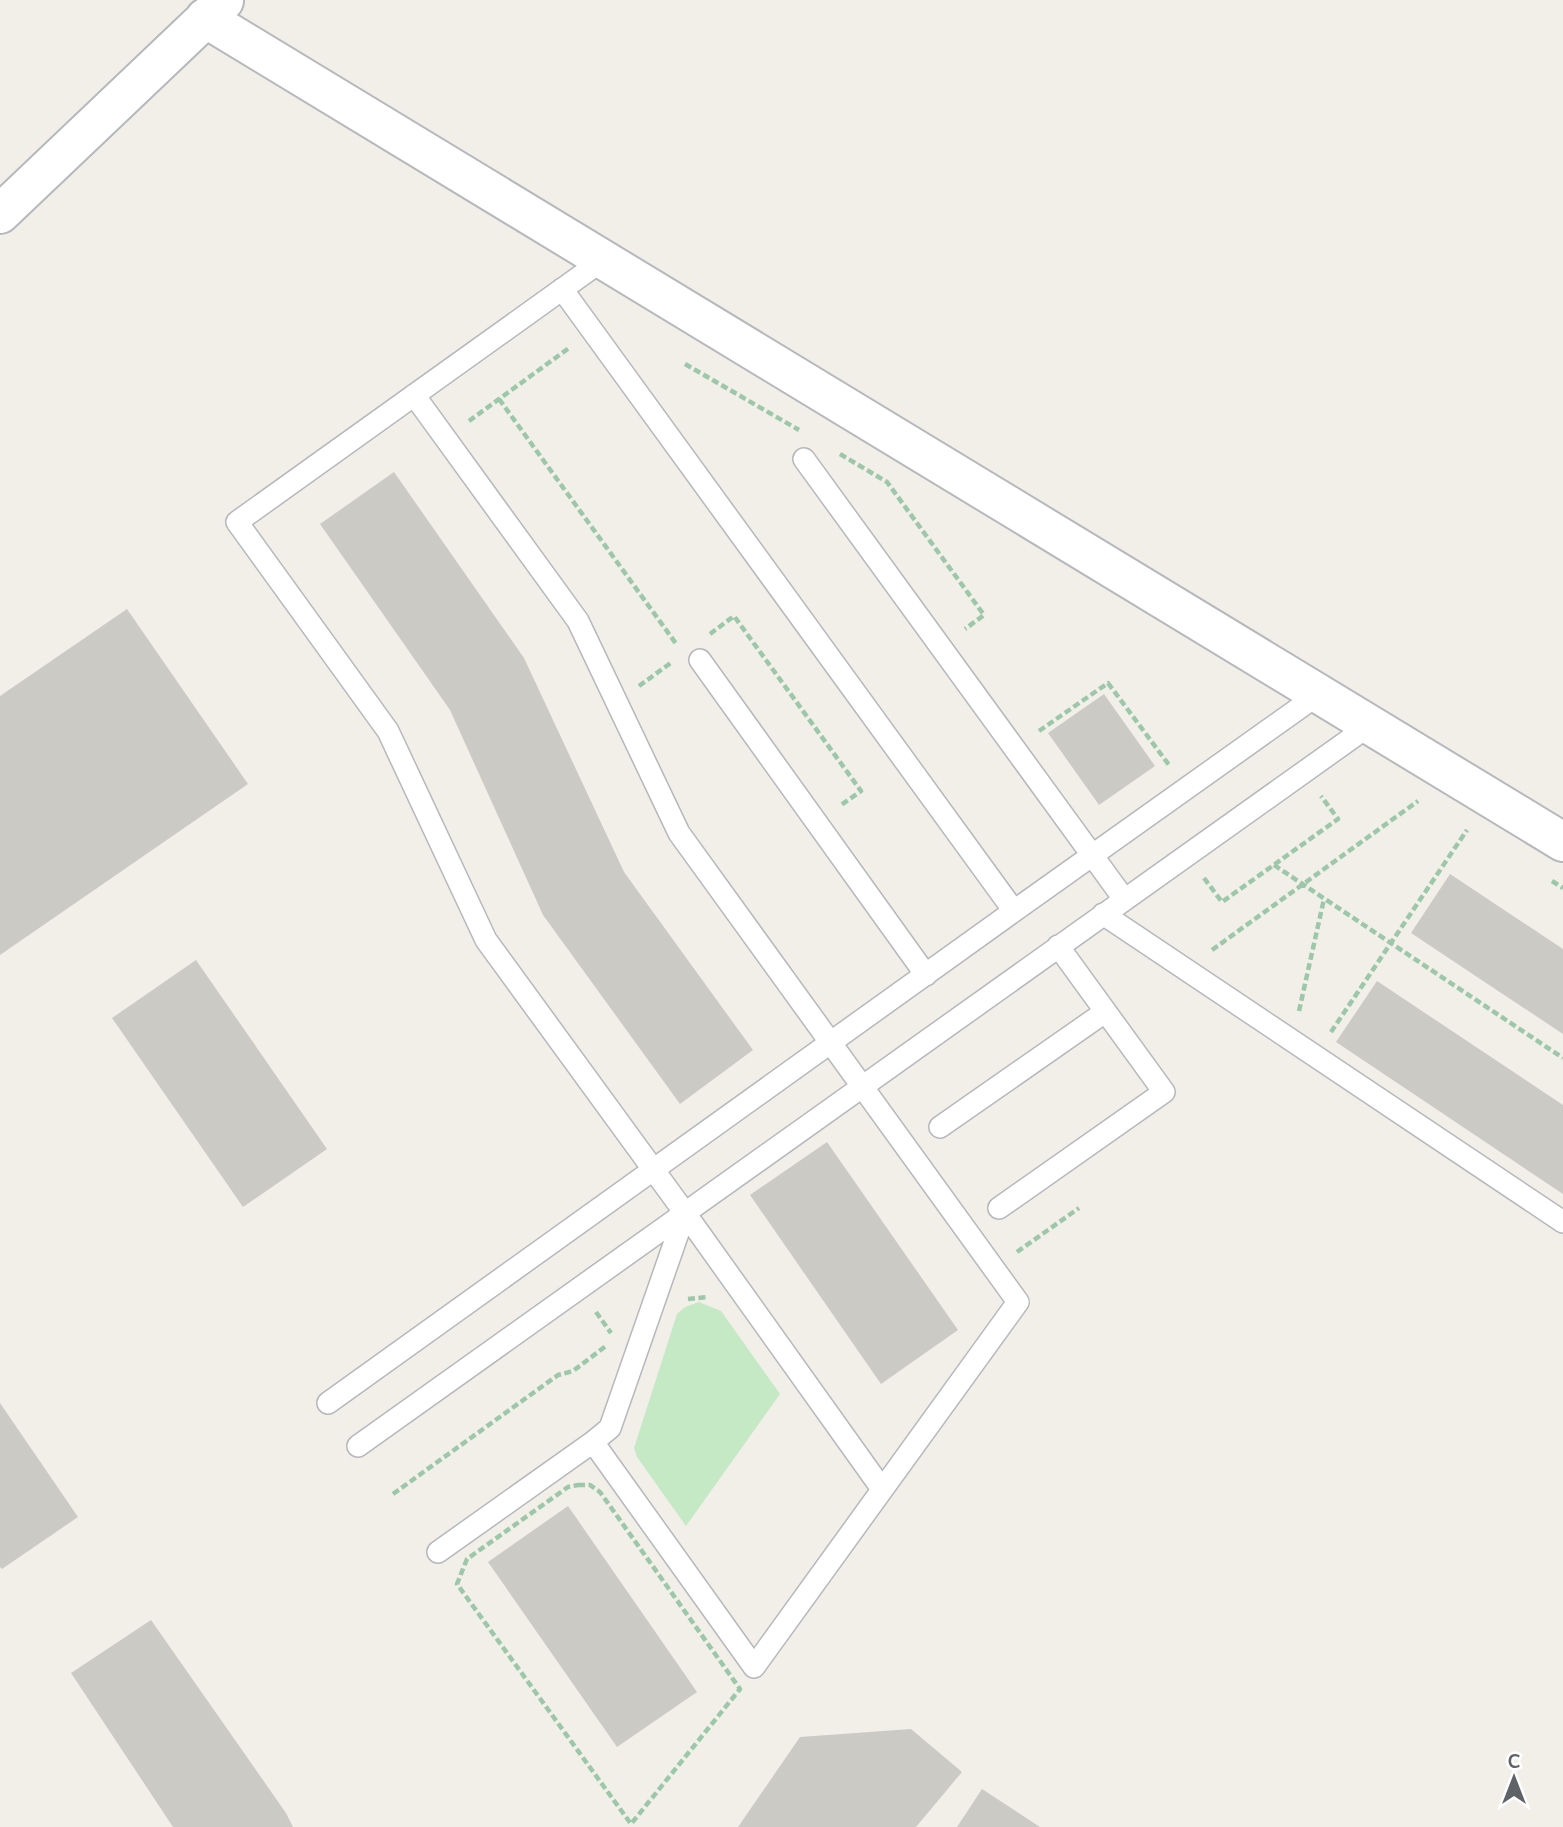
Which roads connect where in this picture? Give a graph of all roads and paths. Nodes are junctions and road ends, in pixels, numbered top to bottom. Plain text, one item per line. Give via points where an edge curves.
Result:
1 (215, 9) edge
2 (0, 214) edge
3 (603, 260) junction
4 (562, 289) junction
5 (593, 332) junction
6 (685, 364) dead end
7 (414, 395) junction
8 (499, 399) junction
9 (804, 433) dead end
10 (446, 438) junction
11 (828, 447) dead end
12 (804, 459) dead end
13 (958, 633) dead end
14 (691, 657) joint
15 (1319, 694) junction
16 (1370, 725) junction
17 (1033, 736) dead end
18 (1174, 772) dead end
19 (1313, 786) dead end
20 (1407, 794) dead end
21 (1419, 801) junction
22 (1428, 807) dead end
23 (1457, 824) dead end
24 (1467, 830) junction
25 (1478, 836) dead end
26 (1563, 842) edge
27 (1093, 856) junction
28 (1274, 865) junction
29 (1197, 869) dead end
30 (1542, 875) dead end
31 (1303, 885) junction
32 (1563, 888) edge
33 (1124, 899) junction
34 (1324, 899) junction
35 (1014, 911) junction
36 (1103, 914) junction
37 (1390, 943) junction
38 (1058, 946) junction
39 (1210, 951) dead end
40 (926, 975) junction
41 (1105, 1012) junction
42 (1297, 1023) dead end
43 (1324, 1041) dead end
44 (831, 1043) junction
45 (1563, 1058) edge
46 (862, 1086) junction
47 (940, 1127) dead end
48 (655, 1170) junction
49 (999, 1208) dead end
50 (1079, 1208) dead end
51 (685, 1213) junction
52 (1563, 1222) edge
53 (994, 1269) junction
54 (743, 1294) junction
55 (682, 1302) dead end
56 (589, 1303) dead end
57 (620, 1326) dead end
58 (615, 1339) junction
59 (328, 1404) dead end
60 (593, 1442) junction
61 (358, 1446) dead end
62 (883, 1489) junction
63 (393, 1494) dead end
64 (438, 1552) dead end
65 (631, 1824) joint

1 - 2 street
1 - 3 street
3 - 4 lane
3 - 15 street
4 - 5 lane
4 - 7 lane
5 - 8 path
5 - 35 lane
6 - 9 path
7 - 10 lane
7 - 48 lane via 237,522 388,731 486,940
8 - 10 path
8 - 14 path
10 - 44 lane via 578,621 679,833
11 - 13 path via 887,482 984,615
12 - 27 lane
14 - 40 lane
15 - 16 street
15 - 27 lane
16 - 26 street
16 - 33 lane
17 - 18 path via 1108,683
19 - 28 path via 1338,819
20 - 21 path
21 - 22 path
21 - 31 path
23 - 24 path
24 - 25 path
24 - 37 path
27 - 33 lane
27 - 35 lane
28 - 29 path via 1222,902
28 - 31 path
30 - 32 path
31 - 34 path
31 - 39 path
33 - 36 lane
34 - 37 path
34 - 42 path
35 - 40 lane
36 - 38 lane
36 - 52 lane
37 - 43 path
37 - 45 path
38 - 41 lane
38 - 46 lane
40 - 44 lane
41 - 47 lane
41 - 49 lane via 1164,1092
44 - 46 lane
44 - 48 lane
46 - 51 lane
46 - 53 lane
48 - 51 lane
48 - 59 lane
50 - 53 path
51 - 54 lane
51 - 60 lane via 610,1428
51 - 61 lane
53 - 62 lane via 1018,1302
54 - 55 path via 724,1307 709,1297
54 - 62 lane
56 - 58 path
57 - 58 path
58 - 63 path
60 - 62 lane via 754,1667
60 - 64 lane
65 - 65 path via 457,1584 467,1559 568,1487 578,1485 590,1485 600,1492 740,1689

